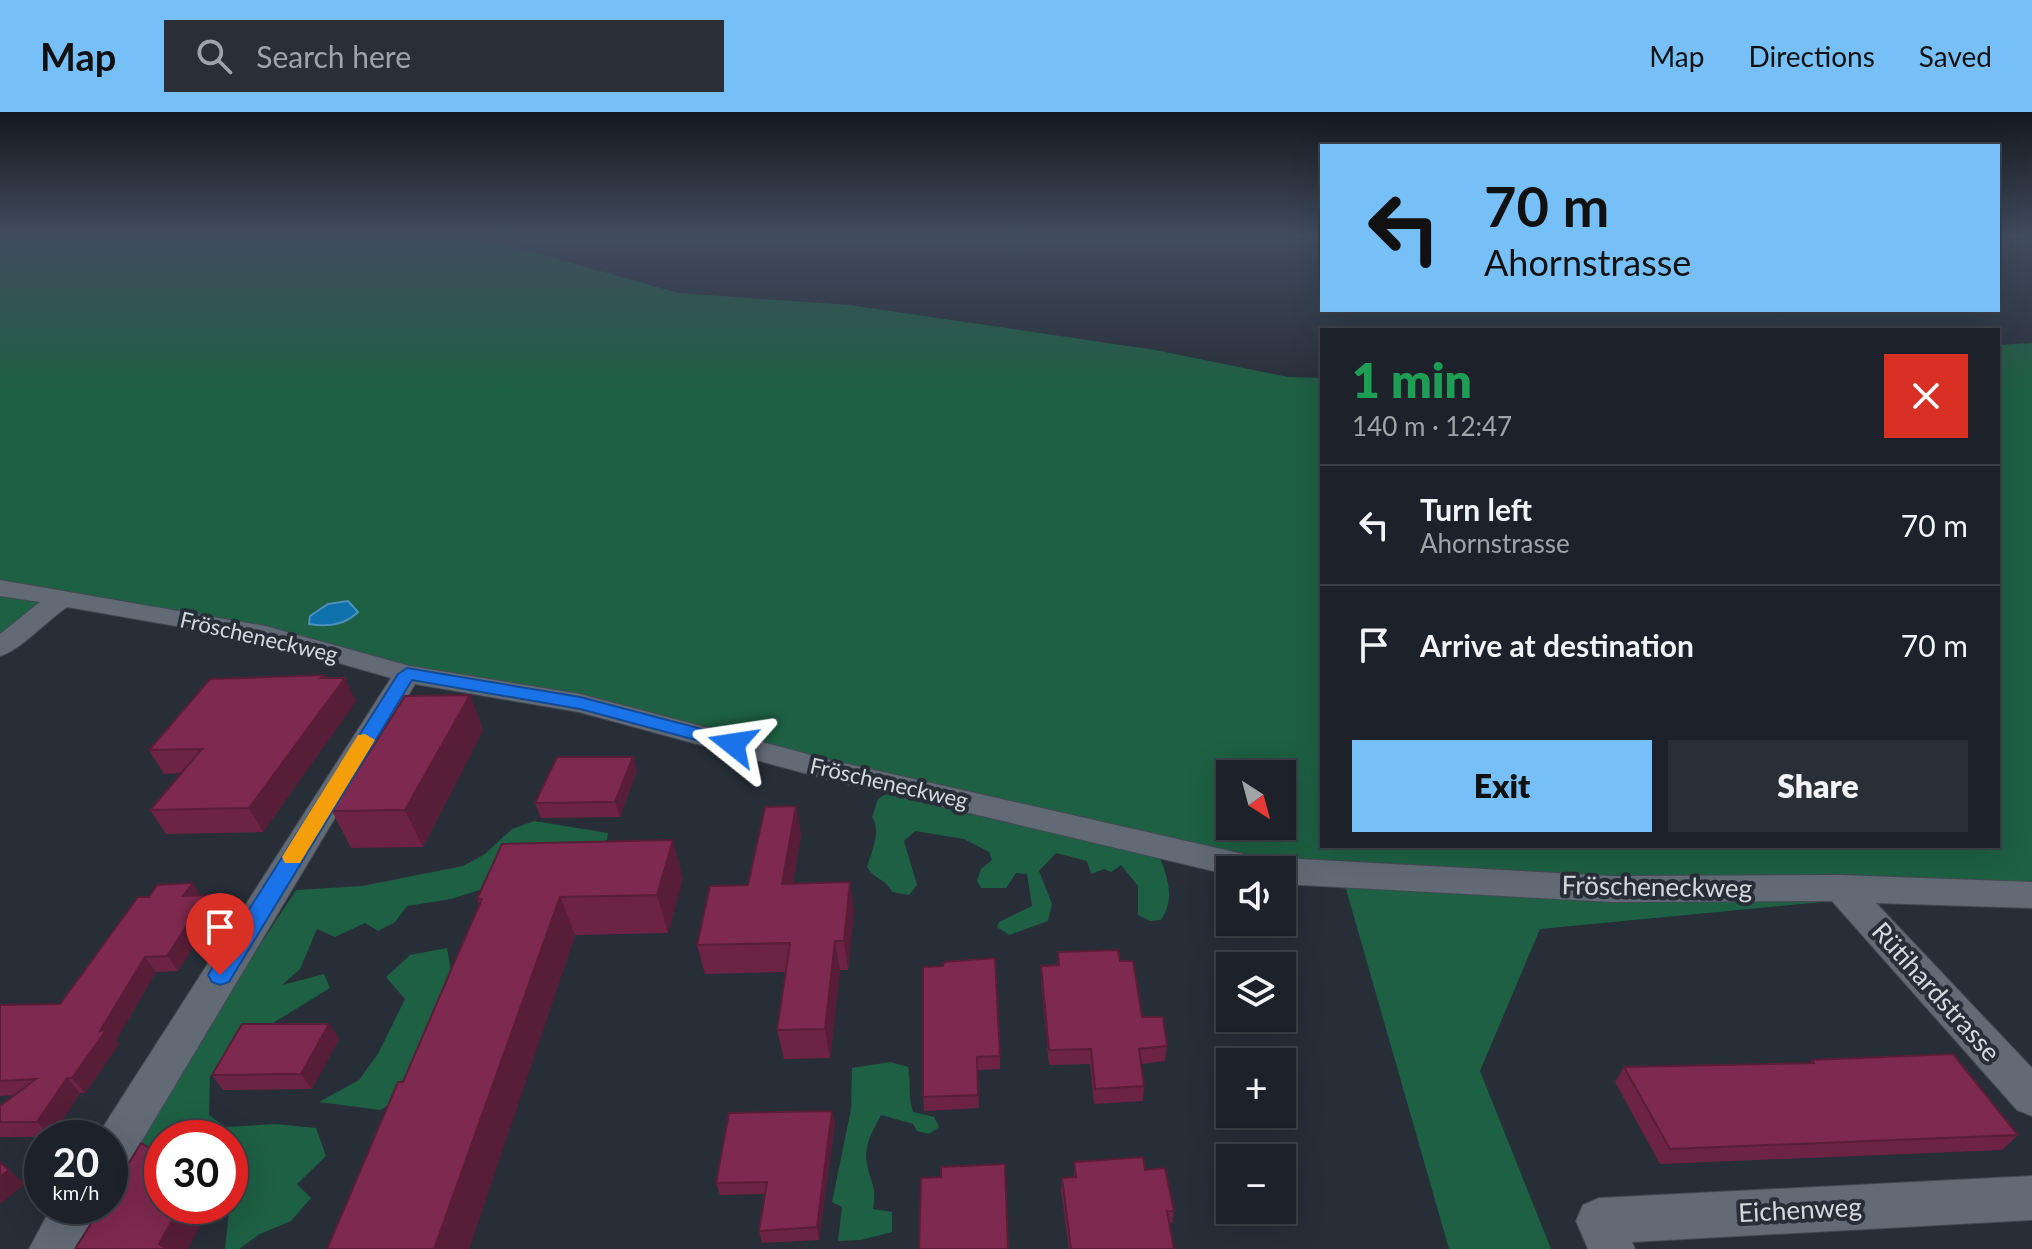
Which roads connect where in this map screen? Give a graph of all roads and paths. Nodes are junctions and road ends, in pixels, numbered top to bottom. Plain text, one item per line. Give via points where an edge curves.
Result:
1 (0, 588) edge
2 (64, 598) junction
3 (0, 648) edge
4 (407, 674) junction
5 (1216, 859) edge
6 (1296, 872) edge
7 (1841, 888) junction
8 (2032, 895) edge
9 (2032, 1097) edge
10 (128, 1125) edge
11 (2032, 1198) edge
12 (67, 1224) edge
13 (52, 1249) edge
14 (1612, 1249) edge

1 - 2 street, Fröscheneckweg
2 - 3 street
2 - 4 street, Fröscheneckweg via 265,634
4 - 5 street, Fröscheneckweg via 580,703 826,769
4 - 10 street
6 - 7 street, Fröscheneckweg via 1612,889
7 - 8 street, Fröscheneckweg
7 - 9 street, Rütihardstrasse
11 - 14 street, Eichenweg via 1599,1221
12 - 13 street

